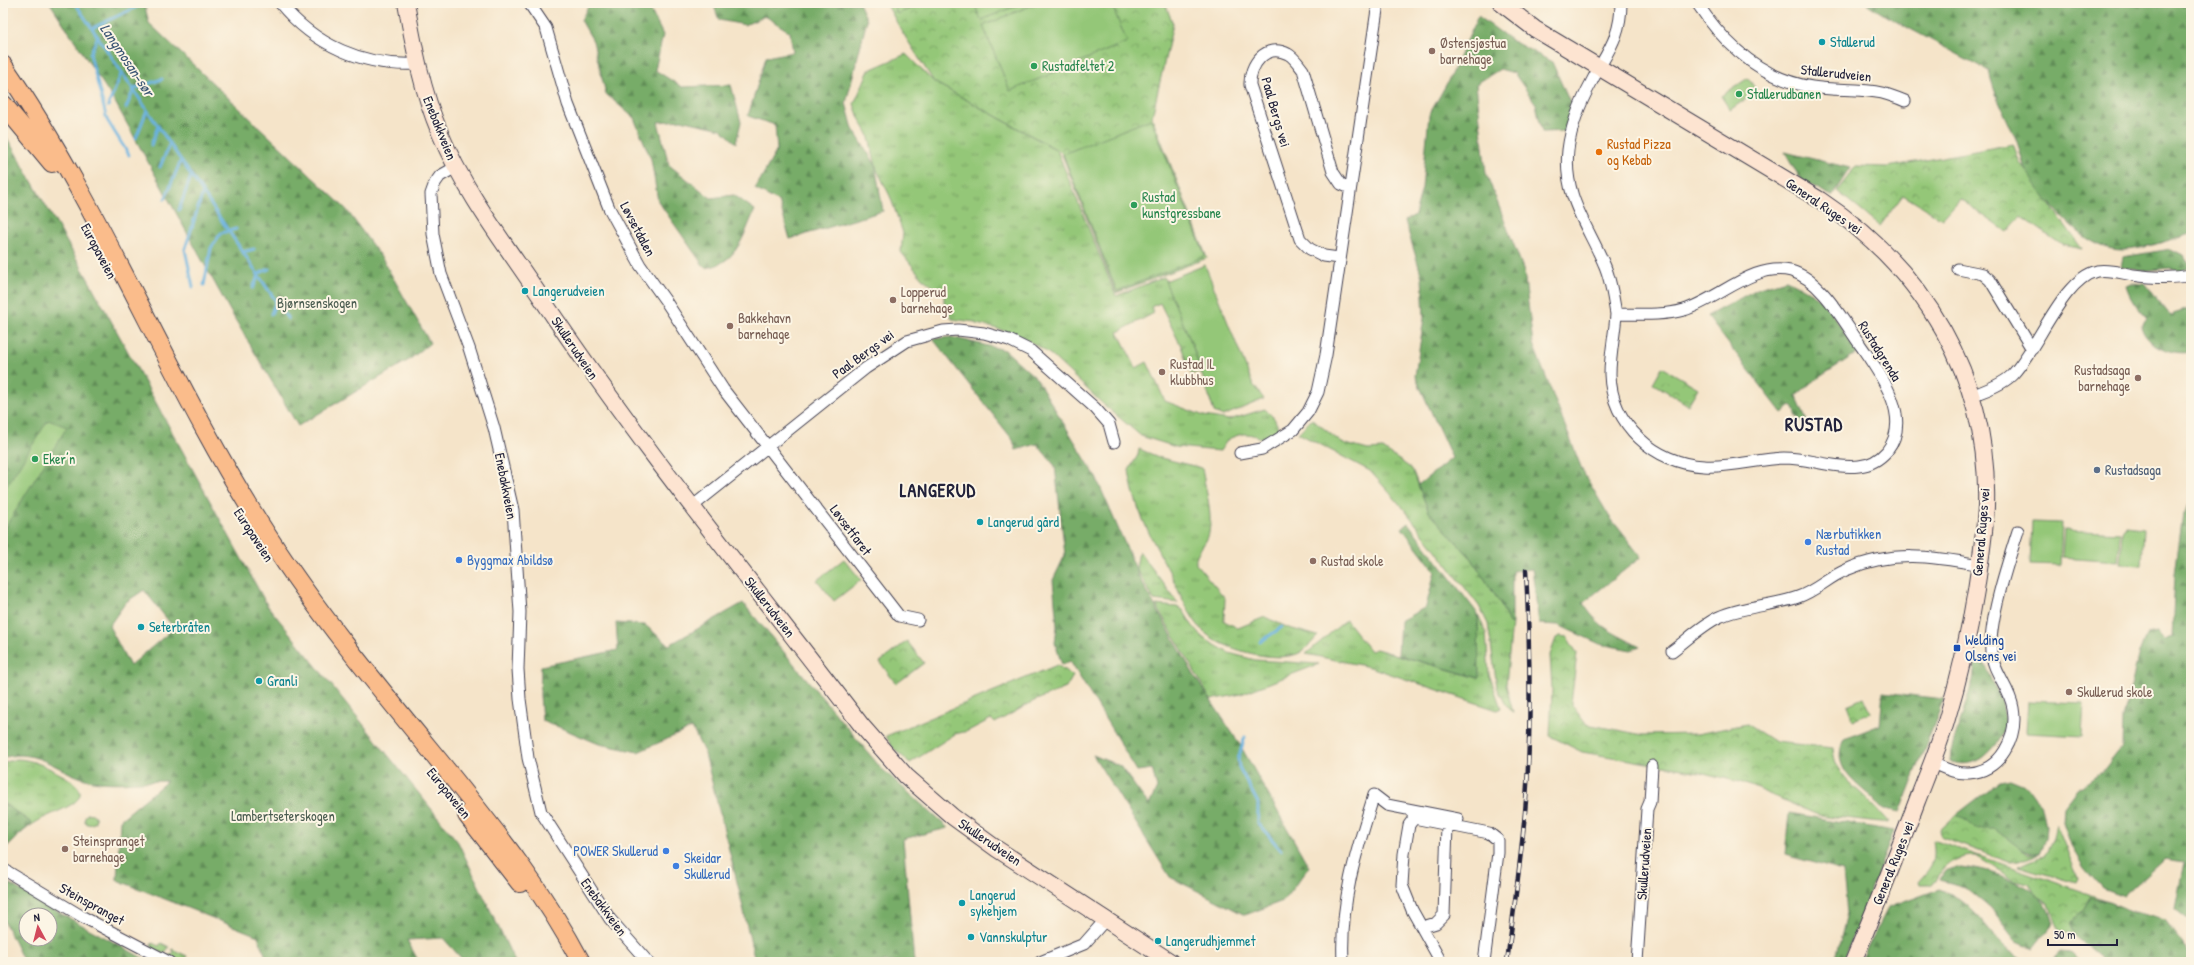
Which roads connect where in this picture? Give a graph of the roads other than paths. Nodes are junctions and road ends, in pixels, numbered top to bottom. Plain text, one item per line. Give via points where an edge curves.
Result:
1 (280, 3) edge
2 (406, 3) edge
3 (529, 3) edge
4 (1378, 3) edge
5 (1501, 3) edge
6 (1621, 3) edge
7 (1697, 3) edge
8 (417, 64) junction
9 (3, 65) edge
10 (1599, 68) junction
11 (3, 85) edge
12 (1905, 101) dead end
13 (3, 104) edge
14 (52, 163) junction
15 (456, 167) junction
16 (1350, 188) junction
17 (1339, 258) junction
18 (1958, 269) dead end
19 (2191, 276) edge
20 (1616, 314) junction
21 (2032, 349) junction
22 (1971, 396) junction
23 (1114, 442) dead end
24 (767, 446) junction
25 (1240, 453) dead end
26 (693, 506) junction
27 (2018, 531) dead end
28 (1980, 565) junction
29 (918, 620) dead end
30 (1672, 651) dead end
31 (1932, 763) junction
32 (1652, 766) dead end
33 (1412, 814) junction
34 (1458, 819) dead end
35 (1446, 826) junction
36 (3, 869) edge
37 (1106, 919) junction
38 (1423, 927) junction
39 (564, 955) edge
40 (169, 962) edge
41 (581, 962) edge
42 (648, 962) edge
43 (1040, 962) edge
44 (1171, 962) edge
45 (1343, 962) edge
46 (1441, 962) edge
47 (1484, 962) edge
48 (1637, 962) edge
49 (1853, 962) edge

1 - 8 street via 299,23 344,52 386,64
2 - 8 main road, Enebakkveien
3 - 24 street, Løvsetdalen via 546,28 579,136 619,229 713,374
4 - 16 street
5 - 10 main road, General Ruges vei via 1535,29
6 - 10 street via 1619,29
7 - 12 street, Stallerudveien via 1729,43 1772,75 1811,87 1882,93
8 - 15 main road, Enebakkveien via 434,120
9 - 41 highway, Europaveien via 34,110 68,169 204,427 270,540 341,638 507,844 556,916
10 - 20 street, Rustadgrenda via 1582,100 1573,125 1567,168 1575,204 1608,276
10 - 22 main road, General Ruges vei via 1820,200 1876,243 1905,273 1929,306 1949,341
11 - 14 highway, Europaveien
13 - 14 highway
14 - 39 highway, Europaveien via 202,447 257,540 332,646 514,875 546,922
15 - 26 main road, Skullerudveien via 600,386
15 - 42 street, Enebakkveien via 440,176 433,188 433,234 441,274 469,348 494,428 513,510 520,612 520,698 528,758 541,812 610,919
16 - 17 street
16 - 17 street, Paal Bergs vei via 1341,184 1333,172 1303,70 1294,59 1283,52 1267,52 1252,68 1250,85 1300,239 1310,249 1324,256
17 - 25 street via 1326,359 1314,401 1292,431 1262,449
18 - 21 street via 1984,274 1990,280
19 - 21 street via 2159,278 2096,271 2070,289
20 - 20 street, Rustadgrenda via 1651,314 1684,310 1762,271 1782,270 1807,278 1824,294 1881,375 1895,410 1895,438 1876,461 1857,467 1782,458 1705,467 1688,465 1665,457 1642,442 1627,425 1614,397 1610,373
21 - 22 street via 2011,376
22 - 28 main road, General Ruges vei via 1979,427 1985,469 1986,505
23 - 24 street, Paal Bergs vei via 1109,424 1103,416 1041,358 1009,340 984,333 958,330 933,333 896,347
24 - 26 street, Paal Bergs vei
24 - 29 street, Løvsetfaret via 898,616
26 - 37 main road, Skullerudveien via 862,726 906,776 941,808 972,831
27 - 31 street, General Ruges vei via 2000,593 1992,641 1993,662 2013,708 2011,736 1994,764 1978,772 1960,773
28 - 30 street via 1951,559 1906,555 1861,564 1799,597 1752,607 1718,618
28 - 31 main road, General Ruges vei via 1959,676
31 - 49 main road, General Ruges vei
32 - 48 street, Skullerudveien
33 - 34 street
33 - 35 street
33 - 38 street via 1404,854 1402,885 1412,910
33 - 45 street via 1385,804 1374,795 1358,842 1346,896
35 - 38 street via 1444,915 1436,923
35 - 47 street via 1489,833 1498,840
36 - 40 street, Steinspranget via 83,917
37 - 43 street via 1084,944
37 - 44 main road, Skullerudveien
38 - 46 street

